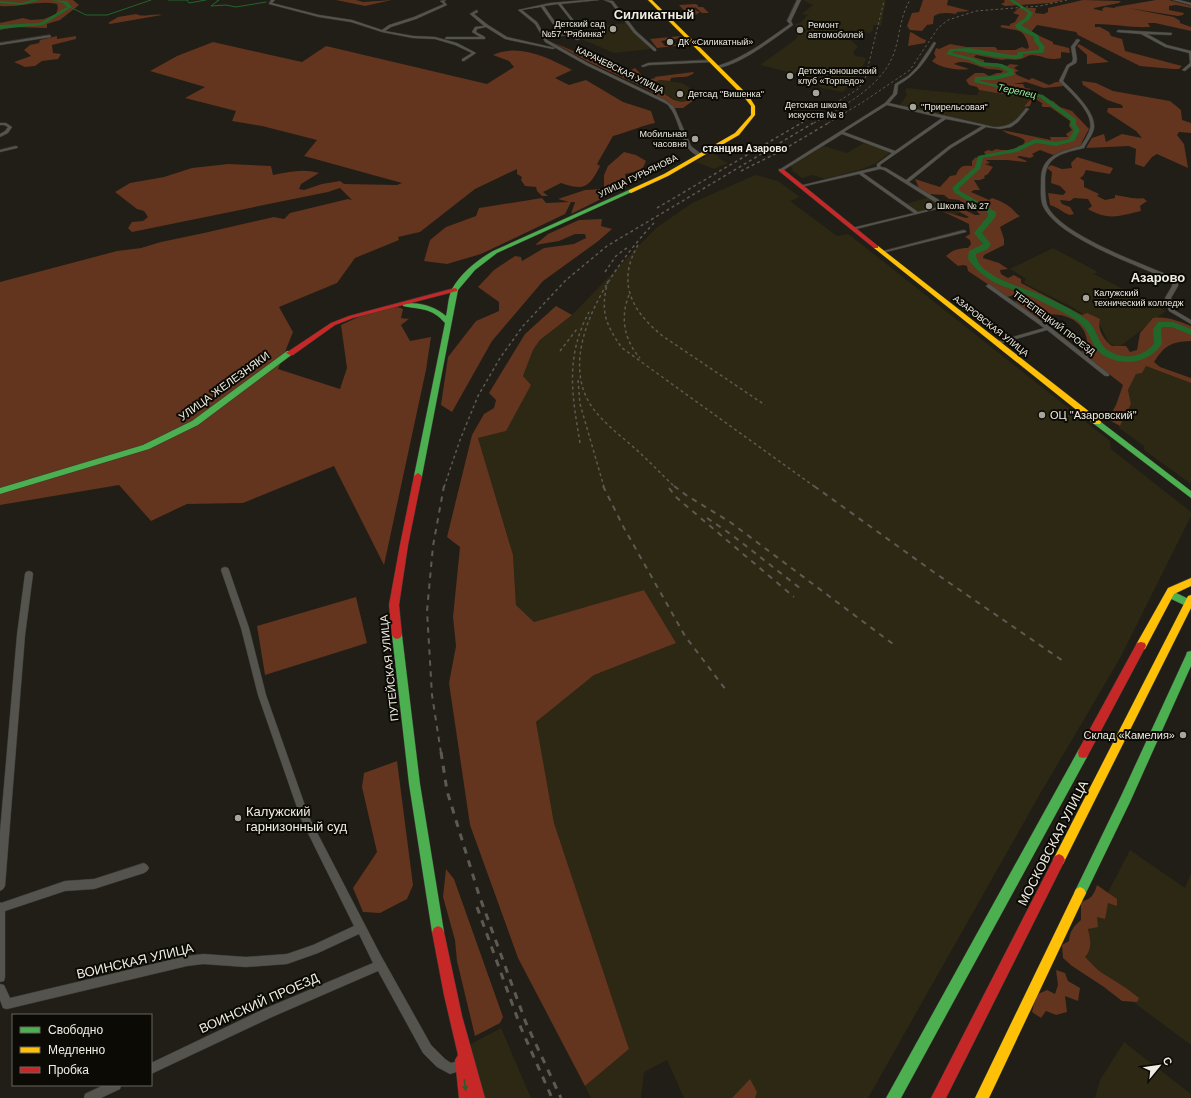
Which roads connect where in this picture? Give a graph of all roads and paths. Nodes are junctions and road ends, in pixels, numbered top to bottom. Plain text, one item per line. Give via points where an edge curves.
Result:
1 (444, 0) edge
2 (597, 0) edge
3 (606, 0) edge
4 (650, 0) edge
5 (799, 0) edge
6 (1175, 0) edge
7 (271, 1) edge
8 (559, 4) junction
9 (1191, 4) edge
10 (542, 6) junction
11 (477, 11) dead end
12 (487, 26) junction
13 (382, 31) junction
14 (580, 31) dead end
15 (1118, 31) dead end
16 (1142, 33) junction
17 (568, 34) junction
18 (574, 34) dead end
19 (1171, 34) dead end
20 (50, 36) dead end
21 (542, 37) junction
22 (436, 38) junction
23 (578, 39) dead end
24 (1078, 40) dead end
25 (934, 43) dead end
26 (0, 44) edge
27 (559, 49) junction
28 (655, 50) dead end
29 (1191, 52) edge
30 (463, 60) dead end
31 (1191, 63) edge
32 (715, 64) junction
33 (643, 66) dead end
34 (1184, 70) dead end
35 (886, 104) junction
36 (1027, 109) dead end
37 (946, 117) junction
38 (0, 124) edge
39 (985, 126) junction
40 (841, 132) junction
41 (0, 136) edge
42 (16, 147) dead end
43 (0, 151) edge
44 (895, 153) junction
45 (700, 155) junction
46 (880, 168) junction
47 (781, 170) joint
48 (860, 173) junction
49 (906, 182) junction
50 (801, 186) junction
51 (937, 201) dead end
52 (938, 208) dead end
53 (917, 213) junction
54 (854, 229) junction
55 (964, 231) dead end
56 (882, 252) junction
57 (988, 286) dead end
58 (455, 290) junction
59 (394, 304) junction
60 (1191, 322) edge
61 (449, 324) junction
62 (1048, 328) junction
63 (998, 344) junction
64 (1108, 375) dead end
65 (0, 490) edge
66 (1191, 495) edge
67 (225, 570) dead end
68 (29, 574) dead end
69 (1191, 582) edge
70 (1170, 594) junction
71 (1190, 601) edge
72 (1191, 614) edge
73 (1180, 622) junction
74 (1191, 655) edge
75 (144, 868) dead end
76 (0, 886) edge
77 (0, 908) edge
78 (1, 920) edge
79 (361, 928) junction
80 (380, 965) junction
81 (0, 977) edge
82 (0, 989) edge
83 (461, 1044) junction
84 (462, 1065) junction
85 (152, 1068) edge
86 (114, 1086) edge
87 (89, 1098) edge
88 (466, 1098) edge
89 (478, 1098) edge
90 (893, 1098) edge
91 (938, 1098) edge
92 (982, 1098) edge

1 - 13 street via 442,1 446,4
2 - 8 street
3 - 28 street via 612,2 635,32
4 - 32 street, УЛИЦА ГУРЬЯНОВА
5 - 32 street via 789,21 792,24 736,59
6 - 9 street
7 - 13 street
8 - 10 street
8 - 14 street
10 - 17 street via 559,30
10 - 21 street, КАРАЧЕВСКАЯ УЛИЦА via 520,10 536,23
11 - 12 street via 472,14
12 - 22 street via 476,28 474,32 484,38 481,39
12 - 27 street via 506,38
13 - 22 street
15 - 16 street
16 - 19 street
16 - 29 street via 1166,46
17 - 18 street
17 - 21 street
17 - 23 street
20 - 26 street
21 - 27 street, КАРАЧЕВСКАЯ УЛИЦА
22 - 30 street via 474,53
24 - 60 street via 1073,47 1074,63 1068,66 1061,81 1087,110 1093,126 1083,147 1052,156 1046,163 1043,177 1045,206 1066,229 1111,253 1176,280 1168,298 1172,311
25 - 35 street via 920,66 910,77 896,85 895,94
27 - 45 street, КАРАЧЕВСКАЯ УЛИЦА via 664,100 672,107 689,147
29 - 31 street
31 - 34 street
32 - 33 street
32 - 45 street, УЛИЦА ГУРЬЯНОВА via 751,102 754,115 738,134
35 - 37 street
35 - 40 street
36 - 39 street via 1017,123 1001,128
37 - 39 street
37 - 44 street
38 - 41 street via 10,127
39 - 49 street via 950,147
40 - 44 street
40 - 47 street
42 - 43 street
44 - 46 street via 878,164
45 - 58 street, УЛИЦА ГУРЬЯНОВА via 644,186 495,252 471,269
46 - 48 street
46 - 49 street
47 - 50 street, АЗАРОВСКАЯ УЛИЦА
48 - 50 street
48 - 53 street
49 - 51 street
50 - 54 street, АЗАРОВСКАЯ УЛИЦА
52 - 53 street
53 - 54 street
54 - 56 street, АЗАРОВСКАЯ УЛИЦА
55 - 56 street
56 - 63 street, АЗАРОВСКАЯ УЛИЦА
57 - 62 street, ТЕРЕПЕЦКИЙ ПРОЕЗД
58 - 59 street, УЛИЦА ЖЕЛЕЗНЯКИ
58 - 61 street, ПУТЕЙСКАЯ УЛИЦА
59 - 61 street via 431,308 443,314
59 - 65 street, УЛИЦА ЖЕЛЕЗНЯКИ via 333,324 196,423 161,441
61 - 83 street, ПУТЕЙСКАЯ УЛИЦА via 394,605 401,684 418,814 444,971
62 - 63 street
62 - 64 street, ТЕРЕПЕЦКИЙ ПРОЕЗД
63 - 66 street, АЗАРОВСКАЯ УЛИЦА
67 - 79 street via 245,628 262,695 305,819
68 - 76 street via 21,635
69 - 70 street via 1171,591
70 - 71 street
70 - 90 street
71 - 73 street, МОСКОВСКАЯ УЛИЦА
72 - 73 street
73 - 91 street, МОСКОВСКАЯ УЛИЦА
74 - 92 street via 1126,798
75 - 77 street via 94,884 65,886
77 - 78 street
78 - 81 street
79 - 80 street
79 - 82 street, ВОИНСКАЯ УЛИЦА via 287,959 246,962 203,959 187,961 7,1004
80 - 84 street via 428,1049 450,1070
80 - 85 street, ВОИНСКИЙ ПРОЕЗД via 268,1013
83 - 84 street, ПУТЕЙСКАЯ УЛИЦА
83 - 89 street, ПУТЕЙСКАЯ УЛИЦА
84 -> 88 street, ПУТЕЙСКАЯ УЛИЦА
86 - 87 street

